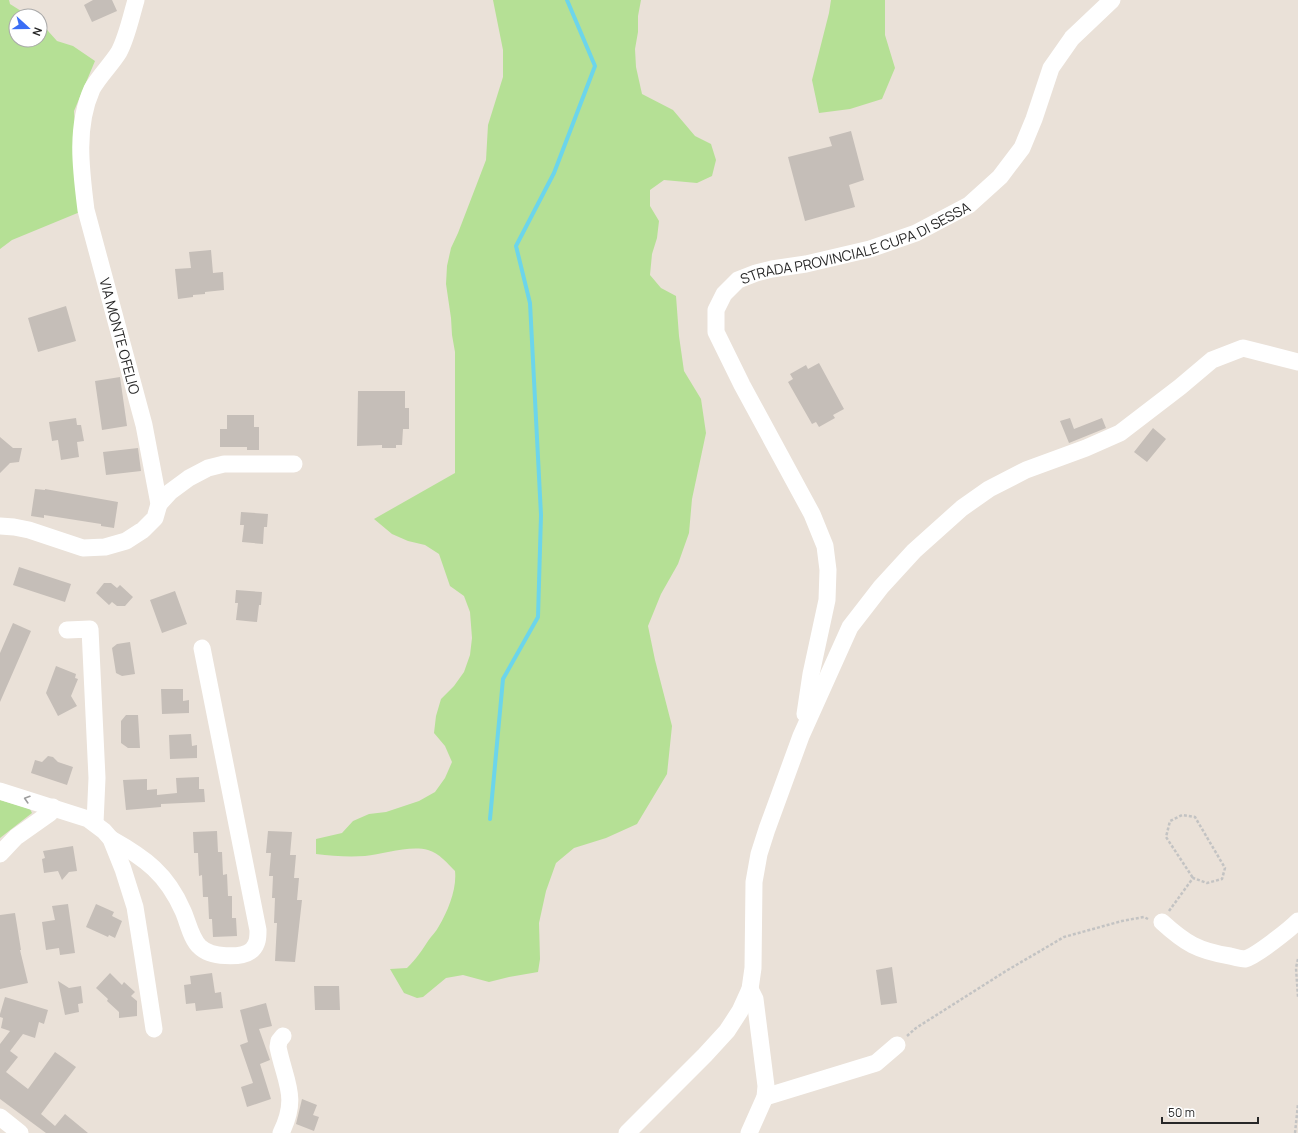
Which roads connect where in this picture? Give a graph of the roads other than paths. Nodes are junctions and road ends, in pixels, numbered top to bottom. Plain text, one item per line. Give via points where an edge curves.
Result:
1 (136, 0) edge
2 (1112, 0) edge
3 (1298, 362) edge
4 (294, 464) dead end
5 (159, 504) junction
6 (0, 526) edge
7 (67, 630) dead end
8 (202, 648) dead end
9 (801, 736) junction
10 (0, 791) edge
11 (53, 807) junction
12 (96, 823) junction
13 (111, 839) junction
14 (0, 854) edge
15 (1298, 921) edge
16 (1162, 922) road end
17 (750, 989) junction
18 (154, 1029) dead end
19 (283, 1036) dead end
20 (897, 1045) road end
21 (765, 1097) junction
22 (2, 1123) edge
23 (20, 1133) edge
24 (281, 1133) edge
25 (627, 1133) edge
26 (749, 1133) edge

1 - 5 street, VIA MONTE OFELIO via 119,52 93,88 83,115 82,180 86,210 144,425
2 - 9 street, STRADA PROVINCIALE CUPA DI SESSA via 1072,38 1051,68 1022,148 1000,177 969,205 916,233 870,249 772,269 738,280 724,294 716,310 716,332 812,514 825,546 828,570 827,600
3 - 9 street via 1243,348 1212,360 1120,433 1026,470 990,489 962,508 914,551 881,587 850,627
4 - 5 street via 224,464 208,468 189,478
5 - 6 street via 155,518 143,530 126,541 105,547 83,548 29,530
7 - 12 street via 90,629 97,778
8 - 13 street via 258,930 255,946 243,954 220,955 203,950 195,942 178,899 156,869 141,856
9 - 17 street via 759,854 754,882 753,968
11 -> 10 street
11 - 12 street
11 - 14 street via 50,813 16,837
12 - 13 street
13 - 18 street via 134,907
15 - 16 street via 1262,949 1244,959 1211,953 1187,943
17 - 21 street via 755,999 766,1086
17 - 25 street via 727,1031
19 - 24 street via 278,1047 290,1092 290,1108
20 - 21 street via 876,1063
21 - 26 street
22 - 23 street

